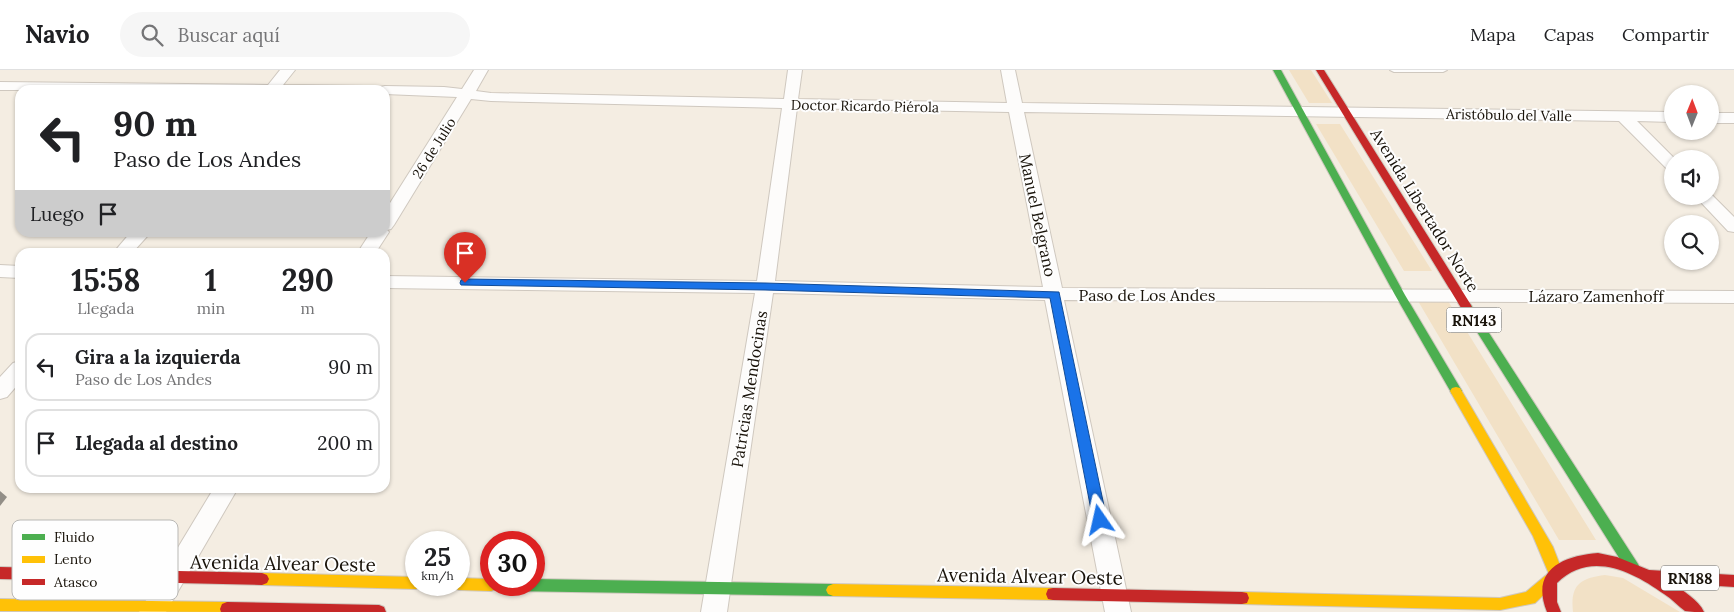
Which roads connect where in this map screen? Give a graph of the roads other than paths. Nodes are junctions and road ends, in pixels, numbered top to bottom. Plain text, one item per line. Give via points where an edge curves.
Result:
1 (23, 70) edge
2 (288, 70) edge
3 (481, 70) edge
4 (795, 70) edge
5 (1008, 70) edge
6 (1277, 70) edge
7 (1320, 70) edge
8 (1394, 70) edge
9 (1443, 70) edge
10 (276, 85) edge
11 (1, 87) edge
12 (15, 87) edge
13 (390, 90) edge
14 (468, 94) junction
15 (790, 104) junction
16 (1016, 108) junction
17 (1301, 114) junction
18 (1346, 114) junction
19 (1624, 117) junction
20 (1664, 117) edge
21 (1719, 118) edge
22 (1734, 118) edge
23 (1664, 157) edge
24 (1712, 205) edge
25 (390, 217) edge
26 (1734, 227) edge
27 (138, 237) edge
28 (377, 237) edge
29 (128, 248) edge
30 (370, 248) edge
31 (0, 271) edge
32 (15, 272) edge
33 (390, 282) edge
34 (765, 287) junction
35 (1055, 294) junction
36 (1400, 295) junction
37 (1459, 296) junction
38 (1734, 297) edge
39 (15, 374) edge
40 (0, 391) edge
41 (223, 493) edge
42 (1633, 568) junction
43 (178, 569) edge
44 (1647, 574) junction
45 (1553, 576) junction
46 (178, 579) edge
47 (1734, 581) edge
48 (405, 583) edge
49 (545, 588) edge
50 (716, 601) edge
51 (1117, 603) edge
52 (0, 605) edge
53 (153, 610) edge
54 (379, 612) edge
55 (1554, 612) edge
56 (1697, 612) edge

1 - 11 street
2 - 10 street
3 - 14 street, 26 de Julio
4 - 15 street, Patricias Mendocinas
5 - 16 street, Manuel Belgrano
6 - 17 main road, RN143
7 - 18 main road, Avenida Libertador Norte / RN143
8 - 9 lane
11 - 12 street
13 - 14 street, Doctor Ricardo Piérola
14 - 15 street, Doctor Ricardo Piérola
14 - 25 street, 26 de Julio
15 - 16 street, Doctor Ricardo Piérola
15 - 34 street, Patricias Mendocinas
16 - 17 street, Doctor Ricardo Piérola
16 - 35 street, Manuel Belgrano
17 - 18 street, Doctor Ricardo Piérola
17 - 36 main road, RN143
18 - 19 street, Aristóbulo del Valle
18 - 37 main road, Avenida Libertador Norte / RN143
19 - 20 street, Aristóbulo del Valle
19 - 23 street
21 - 22 street
24 - 26 street
27 - 29 street
28 - 30 street
31 - 32 street
33 - 34 street, Paso de Los Andes
34 - 35 street, Paso de Los Andes
34 - 50 street, Patricias Mendocinas
35 - 36 street, Paso de Los Andes
35 - 51 street, Manuel Belgrano
36 - 37 street, Paso de Los Andes
36 - 45 main road, RN143 via 1538,532 1548,551
37 - 38 street, Lázaro Zamenhoff
37 - 42 main road, Avenida Libertador Norte / RN143
39 - 40 street
41 - 43 street
42 - 44 main road, Avenida Alvear Oeste
42 - 45 main road, Avenida Alvear Oeste via 1606,561 1581,561 1564,566
44 - 47 main road, RN188
44 - 56 main road via 1678,594
45 - 51 main road, Avenida Alvear Oeste via 1530,598 1500,604
45 - 55 main road, RN143 via 1550,602
46 - 48 main road, Avenida Alvear Oeste
49 - 50 main road, Avenida Alvear Oeste
50 - 51 main road, Avenida Alvear Oeste
52 - 53 main road
53 - 54 main road

